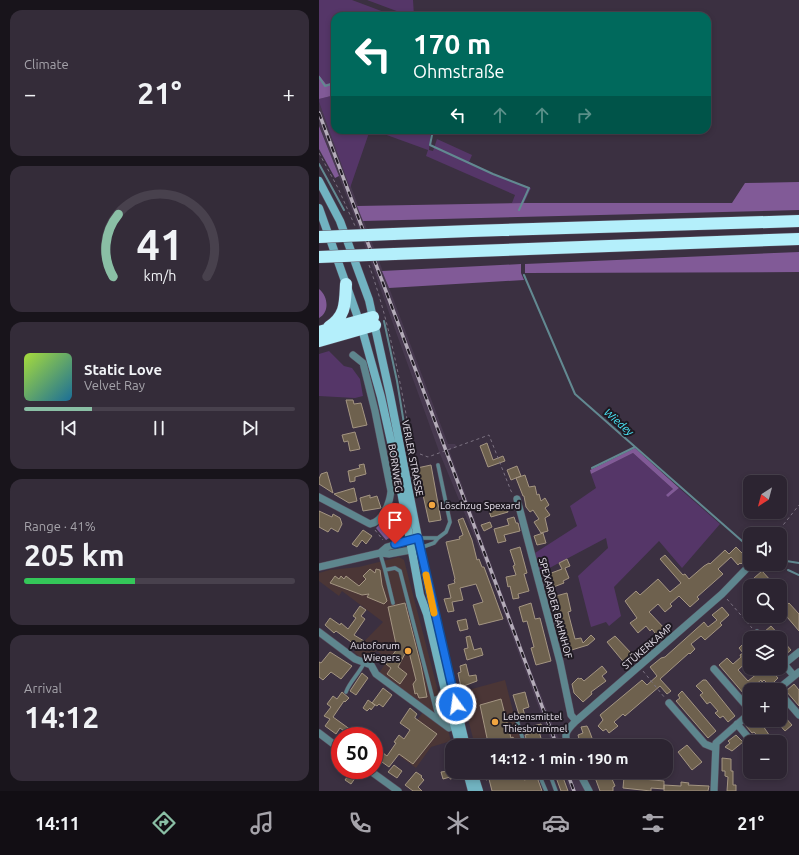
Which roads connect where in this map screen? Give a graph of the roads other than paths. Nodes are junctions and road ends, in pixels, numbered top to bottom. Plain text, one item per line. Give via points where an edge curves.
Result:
1 (319, 181) edge
2 (319, 208) edge
3 (799, 221) edge
4 (319, 237) edge
5 (799, 239) edge
6 (319, 257) edge
7 (346, 284) junction
8 (374, 321) junction
9 (361, 325) junction
10 (323, 331) edge
11 (319, 341) edge
12 (353, 355) dead end
13 (438, 465) dead end
14 (319, 497) edge
15 (517, 499) road end
16 (438, 538) junction
17 (414, 539) junction
18 (420, 548) junction
19 (411, 549) junction
20 (380, 554) junction
21 (319, 567) edge
22 (385, 570) junction
23 (744, 571) edge
24 (393, 603) dead end
25 (319, 632) edge
26 (799, 652) edge
27 (787, 659) edge
28 (364, 662) junction
29 (787, 666) edge
30 (714, 669) dead end
31 (797, 674) edge
32 (786, 683) edge
33 (346, 692) dead end
34 (446, 695) junction
35 (433, 699) junction
36 (787, 701) edge
37 (743, 702) edge
38 (669, 703) road end
39 (515, 714) dead end
40 (799, 715) edge
41 (435, 718) junction
42 (743, 719) edge
43 (576, 721) junction
44 (737, 724) junction
45 (458, 725) junction
46 (319, 733) edge
47 (746, 735) edge
48 (459, 739) edge
49 (464, 739) edge
50 (523, 739) edge
51 (565, 739) edge
52 (331, 742) edge
53 (715, 748) junction
54 (381, 779) edge
55 (469, 779) edge
56 (475, 779) edge
57 (541, 779) edge
58 (552, 779) edge
59 (583, 779) edge
60 (398, 791) edge
61 (472, 791) edge
62 (479, 791) edge
63 (546, 791) edge
64 (556, 791) edge
65 (589, 791) edge
66 (714, 791) edge

1 - 8 main road, VERLER STRASSE via 340,221
2 - 7 main road, VERLER STRASSE
3 - 4 highway, bridge
5 - 6 highway, bridge
7 - 9 main road, VERLER STRASSE
7 - 10 highway via 343,311 335,323
8 - 9 highway
8 - 17 main road, VERLER STRASSE via 402,455
9 - 10 highway
9 - 11 highway
9 - 17 main road, VERLER STRASSE via 381,397
12 - 14 street, BORNWEG via 363,363 391,491 390,500 377,521 372,524
13 - 16 lane via 450,522 446,532
15 - 43 street, SPEXARDER BAHNHOF via 560,662 571,715
16 - 17 lane
16 - 18 lane via 434,543
17 - 18 main road, VERLER STRASSE
17 - 19 main road, VERLER STRASSE
17 - 20 street via 387,546
18 - 19 street
18 - 45 main road, VERLER STRASSE
19 - 20 street
19 - 34 main road, VERLER STRASSE via 419,595 427,614
20 - 21 street
20 - 22 lane
22 - 24 lane
22 - 35 lane via 395,568 400,571
23 - 43 street, STÜKERKAMP via 722,594
25 - 28 street
26 - 27 street
28 - 33 lane
28 - 41 street
29 - 31 street
30 - 37 street
31 - 32 street
34 - 35 lane
34 - 45 main road, VERLER STRASSE
35 - 41 lane via 437,715
36 - 40 street
38 - 53 street via 705,744
39 - 50 lane
41 - 45 street via 449,728
42 - 44 street
43 - 51 street, STÜKERKAMP via 567,730
44 - 47 street
44 - 53 street via 716,743
45 - 48 main road, VERLER STRASSE
45 - 49 main road, VERLER STRASSE
46 - 52 street
53 - 66 street
54 - 60 street
55 - 61 main road
56 - 62 main road
57 - 63 lane
58 - 64 lane
59 - 65 street

